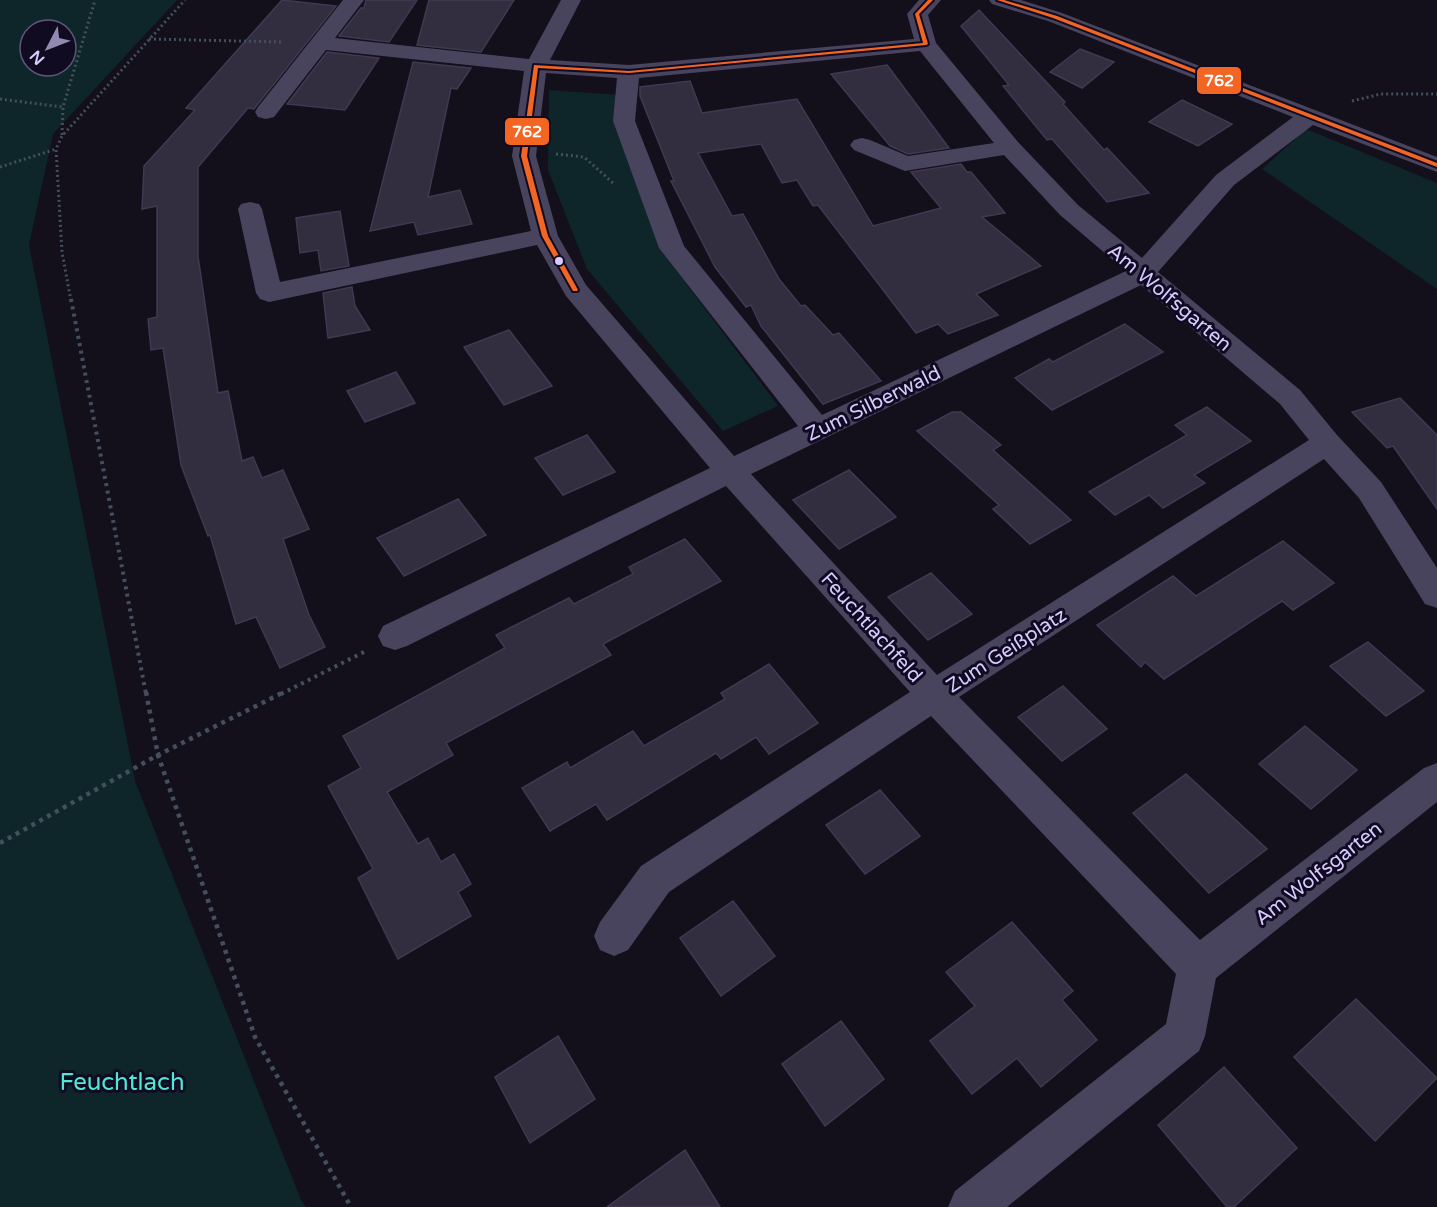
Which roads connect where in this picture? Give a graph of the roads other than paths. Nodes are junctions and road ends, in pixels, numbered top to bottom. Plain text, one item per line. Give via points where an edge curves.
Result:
1 (354, 0) edge
2 (571, 0) edge
3 (931, 0) edge
4 (999, 0) edge
5 (322, 43) junction
6 (926, 45) junction
7 (536, 66) junction
8 (629, 72) junction
9 (266, 112) dead end
10 (1311, 115) junction
11 (862, 145) dead end
12 (1010, 147) junction
13 (1437, 165) edge
14 (250, 209) dead end
15 (545, 236) junction
16 (1142, 274) junction
17 (818, 430) junction
18 (1327, 443) junction
19 (730, 471) junction
20 (1437, 595) edge
21 (395, 636) road end
22 (934, 695) junction
23 (1437, 780) edge
24 (614, 936) dead end
25 (1198, 967) junction
26 (970, 1207) edge

1 - 5 street
2 - 7 street, Feuchtlachfeld
3 - 6 street, Am Wolfsgarten via 917,14
4 - 10 street via 1055,17
5 - 7 street
5 - 9 street
6 - 8 street
6 - 12 street, Am Wolfsgarten
7 - 8 street
7 - 15 street, Feuchtlachfeld via 524,156
8 - 17 street via 624,121 672,248
10 - 13 street
10 - 16 street, Zum Silberwald via 1225,180
11 - 12 street via 905,164
12 - 16 street, Am Wolfsgarten via 1069,210
14 - 15 street via 269,293
15 - 19 street, Feuchtlachfeld via 575,290
16 - 17 street, Zum Silberwald
16 - 18 street, Am Wolfsgarten via 1290,397
17 - 19 street, Zum Silberwald
18 - 20 street, Am Wolfsgarten via 1370,490
18 - 22 street, Zum Geißplatz
19 - 21 street, Zum Silberwald
19 - 22 street, Feuchtlachfeld
22 - 24 street, Zum Geißplatz via 655,879
22 - 25 street, Feuchtlachfeld
23 - 25 street, Am Wolfsgarten
25 - 26 street via 1184,1036

